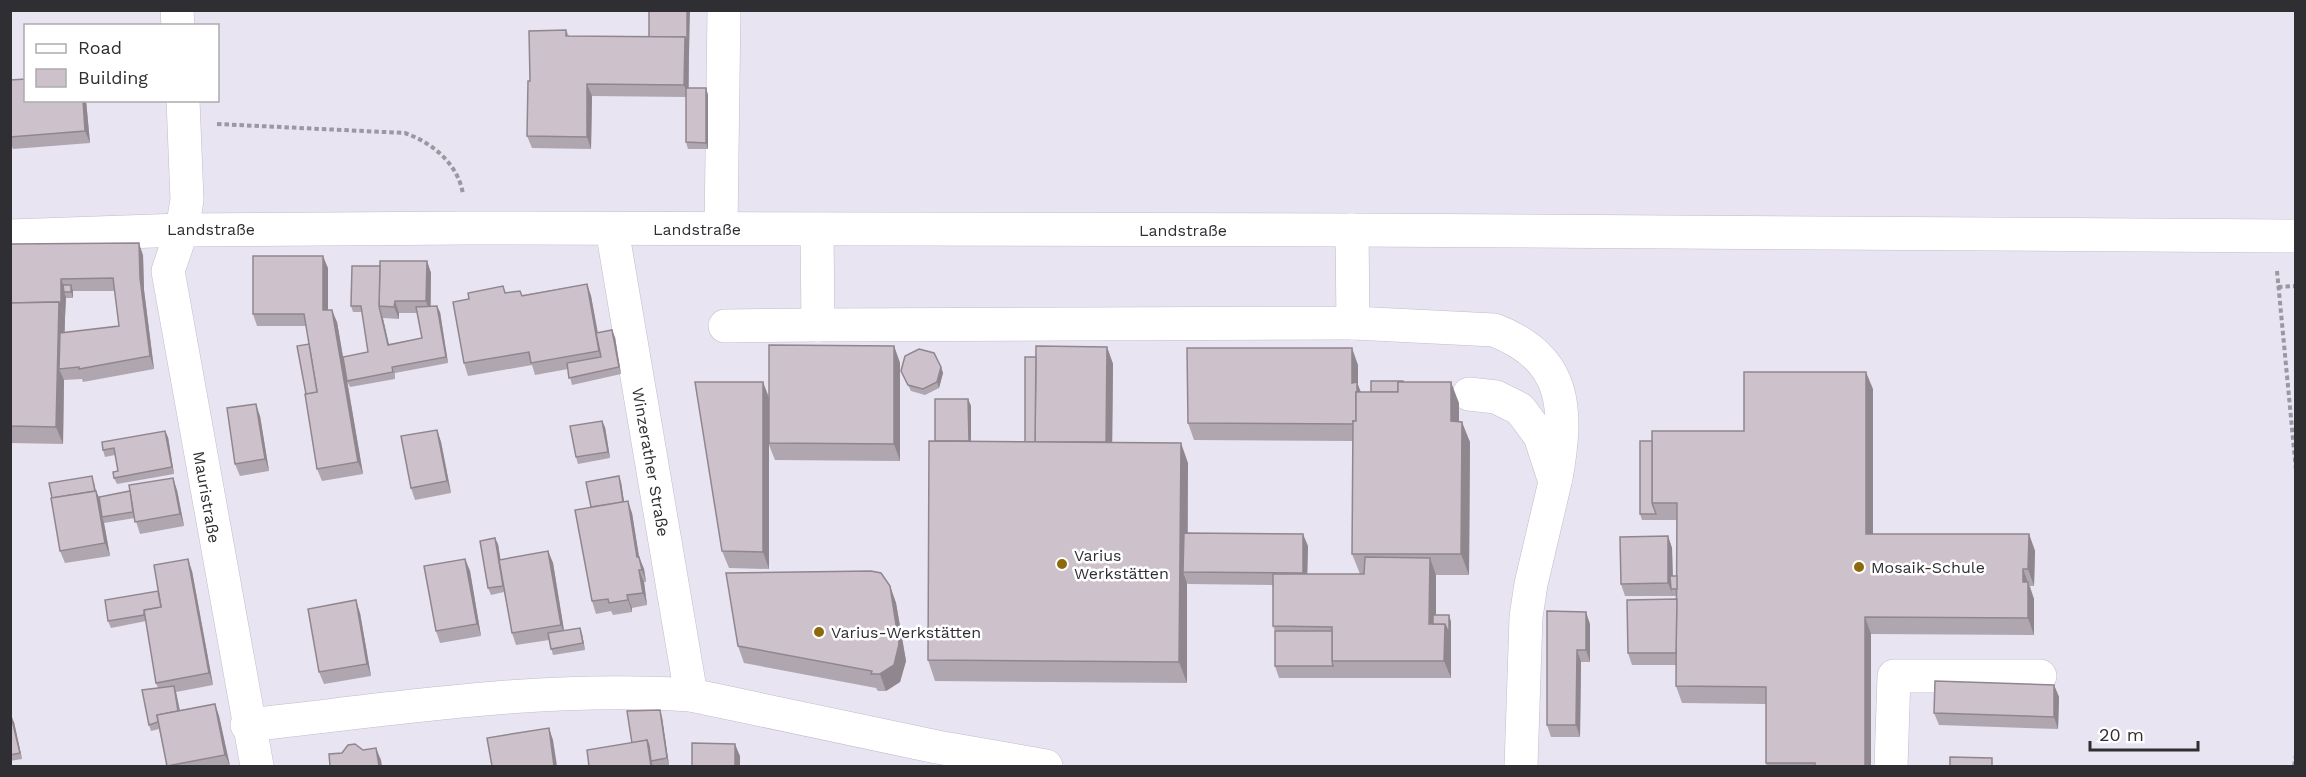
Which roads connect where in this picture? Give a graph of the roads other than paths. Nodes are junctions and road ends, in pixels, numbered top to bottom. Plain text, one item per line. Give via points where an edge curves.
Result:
1 (724, 10) edge
2 (184, 112) edge
3 (721, 228) junction
4 (612, 229) junction
5 (182, 230) junction
6 (817, 230) junction
7 (1352, 230) junction
8 (10, 236) edge
9 (2295, 236) edge
10 (1353, 323) junction
11 (818, 324) junction
12 (725, 326) dead end
13 (1469, 394) dead end
14 (1555, 482) junction
15 (2040, 676) dead end
16 (691, 695) junction
17 (247, 725) junction
18 (936, 757) edge
19 (257, 766) edge
20 (1046, 766) edge
21 (1521, 766) edge
22 (1891, 766) edge

1 - 3 street
2 - 5 street, Mauristraße via 188,200
3 - 4 street, Landstraße
3 - 6 street, Landstraße
4 - 5 street, Landstraße
4 - 16 street, Winzerather Straße
5 - 8 street, Landstraße
5 - 17 street, Mauristraße via 168,271
6 - 7 street, Landstraße
6 - 11 street
7 - 9 street, Landstraße
7 - 10 street
10 - 11 street
10 - 14 street via 1494,330 1516,338 1534,352 1548,368 1563,411 1564,435
11 - 12 street
13 - 14 street via 1496,397 1520,409 1540,436
14 - 21 street via 1526,617
15 - 22 street via 1894,676
16 - 17 street via 538,693
16 - 18 street
17 - 19 street, Mauristraße
18 - 20 street

